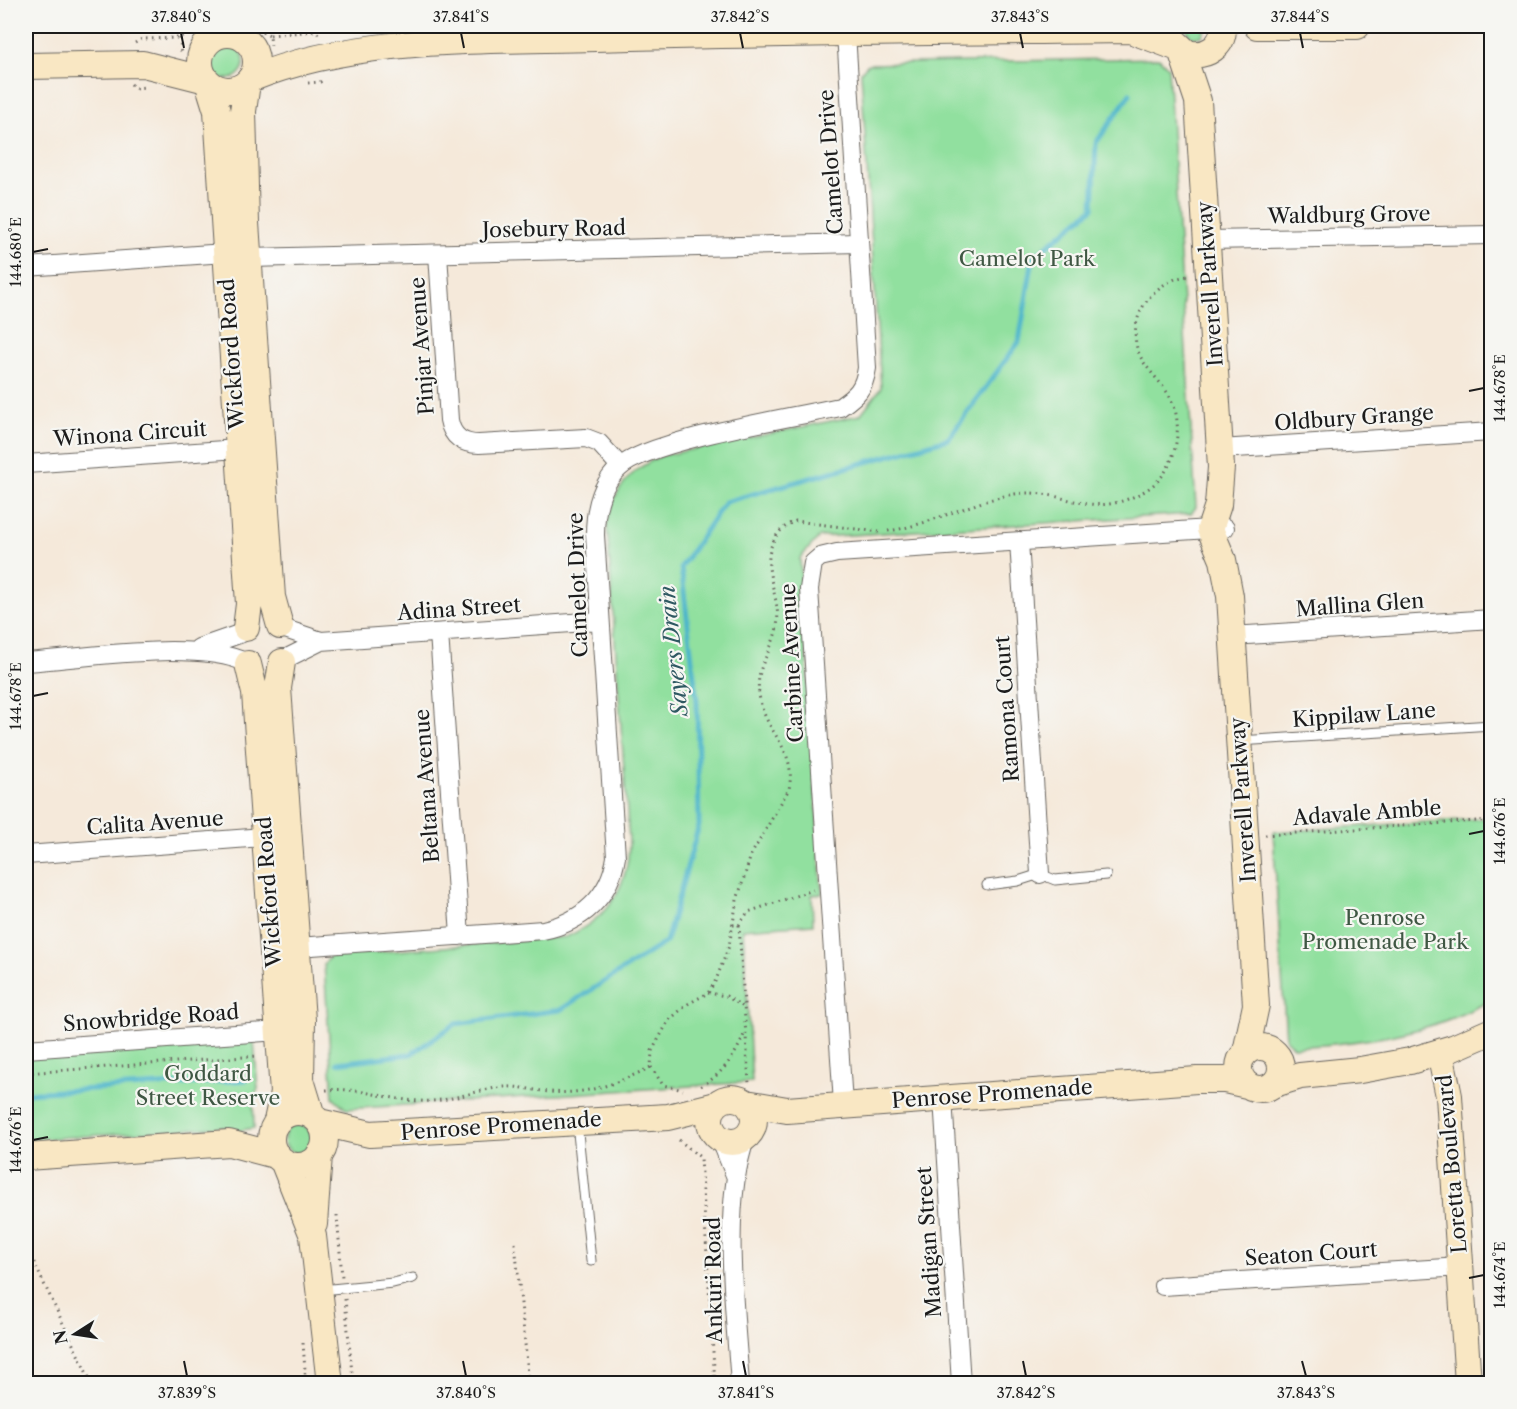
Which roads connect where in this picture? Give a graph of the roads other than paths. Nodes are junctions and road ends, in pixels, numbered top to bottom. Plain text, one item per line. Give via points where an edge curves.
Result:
1 (1259, 26) edge
2 (1357, 26) edge
3 (1135, 28) edge
4 (813, 29) edge
5 (621, 31) edge
6 (846, 33) junction
7 (255, 34) edge
8 (431, 34) edge
9 (205, 35) edge
10 (1219, 38) edge
11 (1177, 41) edge
12 (332, 55) junction
13 (143, 64) junction
14 (26, 66) edge
15 (207, 81) junction
16 (248, 81) junction
17 (1198, 101) junction
18 (1491, 235) edge
19 (1207, 240) junction
20 (859, 243) junction
21 (438, 254) junction
22 (237, 256) junction
23 (26, 267) edge
24 (1491, 432) edge
25 (250, 448) junction
26 (1221, 458) junction
27 (26, 464) edge
28 (620, 466) junction
29 (1218, 529) junction
30 (1019, 541) junction
31 (1491, 619) edge
32 (600, 621) junction
33 (281, 627) junction
34 (244, 630) junction
35 (439, 633) junction
36 (1232, 636) junction
37 (321, 641) junction
38 (192, 650) junction
39 (283, 661) junction
40 (26, 662) edge
41 (248, 663) junction
42 (1491, 725) edge
43 (1239, 741) junction
44 (277, 836) junction
45 (26, 855) edge
46 (1040, 874) junction
47 (1106, 875) dead end
48 (987, 885) dead end
49 (460, 936) junction
50 (297, 947) junction
51 (1256, 1005) junction
52 (279, 1031) junction
53 (1491, 1031) edge
54 (26, 1049) edge
55 (1274, 1053) junction
56 (1440, 1053) junction
57 (1244, 1055) junction
58 (1324, 1072) junction
59 (1197, 1080) junction
60 (1274, 1084) junction
61 (1247, 1085) junction
62 (748, 1094) junction
63 (943, 1098) junction
64 (843, 1104) junction
65 (716, 1105) junction
66 (787, 1110) junction
67 (668, 1117) junction
68 (316, 1119) junction
69 (577, 1121) junction
70 (277, 1122) junction
71 (370, 1134) junction
72 (748, 1135) junction
73 (718, 1137) junction
74 (229, 1143) junction
75 (320, 1154) junction
76 (26, 1157) edge
77 (281, 1159) junction
78 (735, 1175) junction
79 (314, 1236) junction
80 (591, 1261) dead end
81 (1461, 1267) junction
82 (413, 1278) dead end
83 (1163, 1286) dead end
84 (321, 1290) junction
85 (330, 1383) edge
86 (740, 1383) edge
87 (961, 1383) edge
88 (1468, 1383) edge

1 - 2 street
1 - 10 street
3 - 6 street
3 - 11 street
4 - 5 street
4 - 6 street
5 - 8 street
6 - 20 street, Camelot Drive
7 - 9 street
7 - 12 street via 271,51
7 - 16 street via 256,62
8 - 12 street
9 - 13 street
9 - 15 street via 200,60
10 - 11 street via 1200,55
10 - 17 street, Inverell Parkway
11 - 17 street, Inverell Parkway
12 - 16 street
13 - 14 street
13 - 15 street
15 - 16 street via 229,90
15 - 22 street, Wickford Road via 217,111
16 - 22 street, Wickford Road
17 - 19 street, Inverell Parkway
18 - 19 street, Waldburg Grove
19 - 26 street, Inverell Parkway
20 - 21 street, Josebury Road
20 - 28 street, Camelot Drive via 867,368 865,384 858,395 840,407 665,446
21 - 22 street, Josebury Road
21 - 28 street, Pinjar Avenue via 450,420 456,435 466,443 479,444 586,438 598,443
22 - 23 street
22 - 25 street, Wickford Road
24 - 26 street, Oldbury Grange
25 - 27 street, Winona Circuit
25 - 33 street, Wickford Road via 272,597
25 - 34 street, Wickford Road via 249,615
26 - 29 street, Inverell Parkway
28 - 32 street, Camelot Drive via 605,486 596,509
29 - 30 street, Carbine Avenue
29 - 36 street, Inverell Parkway via 1230,596
30 - 46 street, Ramona Court
30 - 64 street, Carbine Avenue via 837,553 820,556 813,563 809,589
31 - 36 street, Mallina Glen
32 - 35 street, Adina Street
32 - 49 street, Camelot Drive via 616,841 611,879 591,908 562,925
33 - 34 street via 259,620
33 - 37 street, Adina Street
33 - 39 street via 288,644
34 - 38 street
34 - 41 street via 239,649
35 - 37 street, Adina Street
35 - 49 street, Beltana Avenue
36 - 43 street, Inverell Parkway
37 - 39 street, Adina Street
38 - 40 street
38 - 41 street
39 - 41 street via 269,669
39 - 44 street, Wickford Road via 278,688
41 - 44 street, Wickford Road
42 - 43 lane, Kippilaw Lane
43 - 51 street, Inverell Parkway
44 - 45 street, Calita Avenue
44 - 50 street, Wickford Road
44 - 52 street, Wickford Road
46 - 47 lane via 1055,880
46 - 48 lane
49 - 50 street, Camelot Drive
50 - 68 street, Wickford Road via 301,1080
51 - 55 street, Inverell Parkway
51 - 57 street, Inverell Parkway
52 - 54 street, Snowbridge Road
52 - 70 street, Wickford Road via 283,1093
53 - 56 street
55 - 57 street via 1262,1047
55 - 58 street
55 - 60 street via 1280,1073
56 - 58 street via 1380,1067
56 - 81 street, Loretta Boulevard via 1449,1096
57 - 59 street, Penrose Promenade
57 - 61 street via 1239,1070
58 - 60 street
59 - 61 street, Penrose Promenade
59 - 63 street, Penrose Promenade
60 - 61 street via 1257,1089
62 - 65 street
62 - 66 street, Penrose Promenade
62 - 72 street via 754,1118
63 - 64 street, Penrose Promenade
63 - 87 street, Madigan Street
64 - 66 street, Penrose Promenade
65 - 67 street, Penrose Promenade
65 - 73 street via 710,1121
66 - 72 street, Penrose Promenade
67 - 69 street, Penrose Promenade
67 - 73 street, Penrose Promenade via 694,1124
68 - 70 street via 292,1112
68 - 71 street, Penrose Promenade
68 - 75 street via 324,1135
69 - 71 street, Penrose Promenade
69 - 80 lane
70 - 74 street
70 - 77 street via 271,1141
71 - 75 street, Penrose Promenade
72 - 73 street via 735,1142
72 - 78 street, Ankuri Road
73 - 78 street, Ankuri Road
74 - 76 street
74 - 77 street
75 - 77 street via 303,1165
75 - 79 street
77 - 79 street
78 - 86 street, Ankuri Road via 733,1268
79 - 84 street
81 - 83 street, Seaton Court
81 - 88 street, Loretta Boulevard
82 - 84 lane
84 - 85 street

